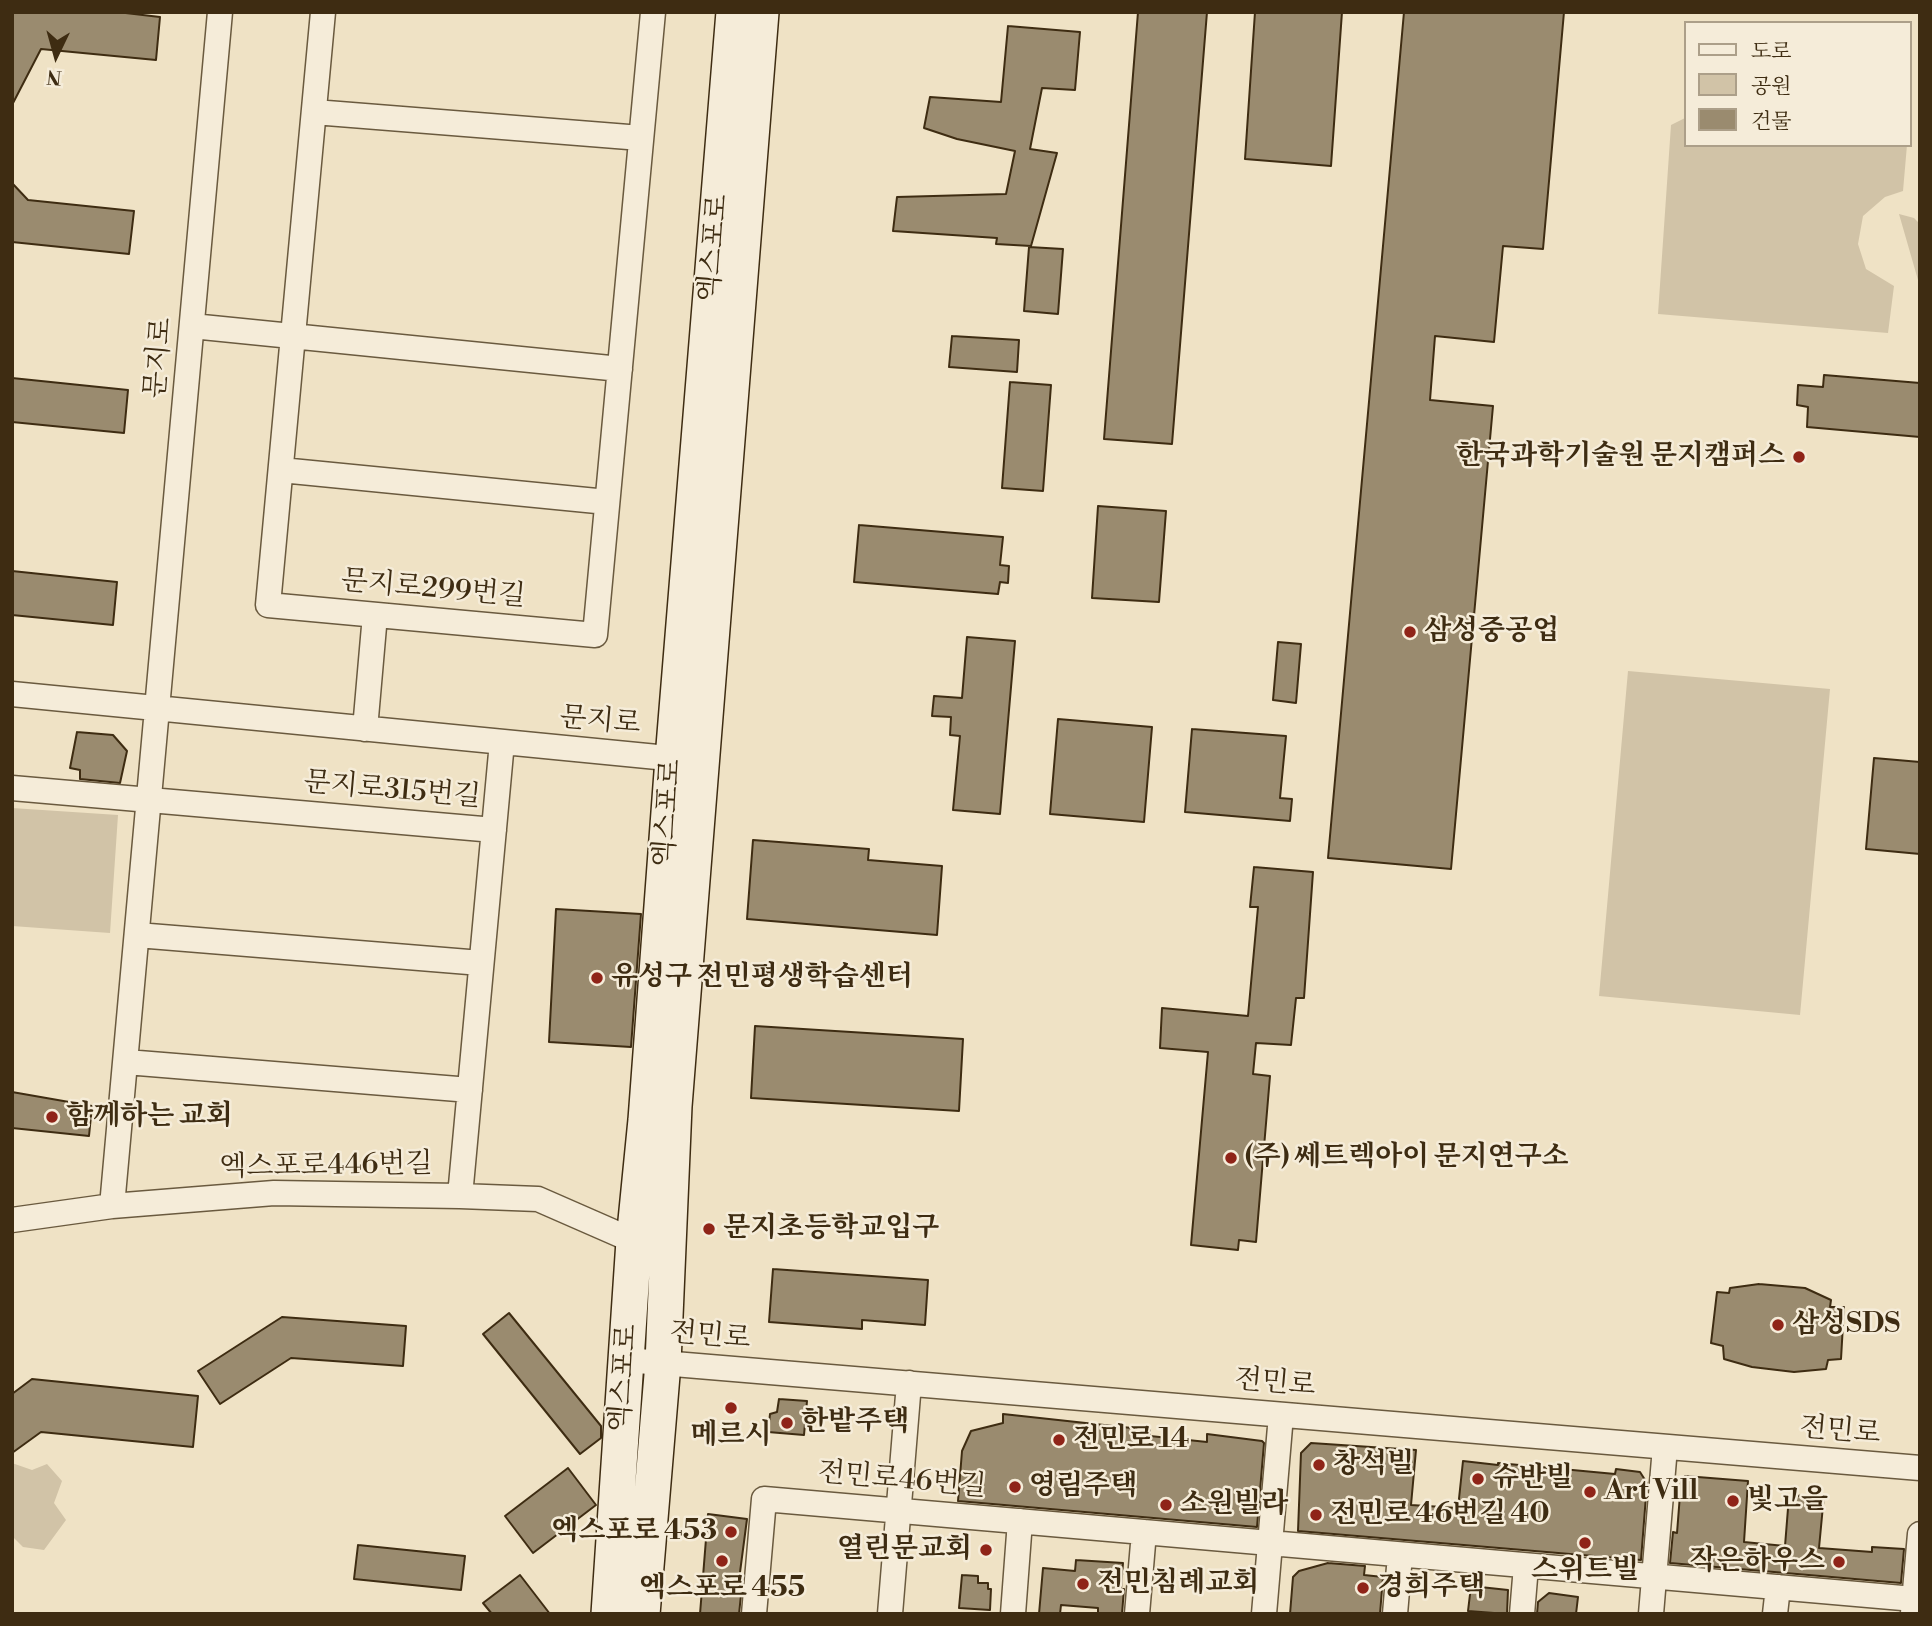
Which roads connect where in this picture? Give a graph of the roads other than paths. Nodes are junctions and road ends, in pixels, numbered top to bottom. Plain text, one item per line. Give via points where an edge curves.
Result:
1 (220, 12) edge
2 (323, 12) edge
3 (653, 12) edge
4 (734, 12) edge
5 (761, 12) edge
6 (314, 112) junction
7 (641, 138) junction
8 (192, 326) junction
9 (293, 336) junction
10 (620, 369) junction
11 (281, 470) junction
12 (607, 502) junction
13 (375, 615) junction
14 (12, 694) edge
15 (158, 708) junction
16 (365, 729) junction
17 (502, 742) junction
18 (688, 760) junction
19 (12, 788) edge
20 (150, 801) junction
21 (494, 830) junction
22 (137, 935) junction
23 (481, 963) junction
24 (126, 1062) junction
25 (470, 1090) junction
26 (460, 1196) junction
27 (113, 1206) junction
28 (12, 1220) edge
29 (634, 1241) junction
30 (626, 1360) junction
31 (663, 1363) junction
32 (909, 1383) junction
33 (1281, 1415) junction
34 (1665, 1447) junction
35 (1920, 1468) edge
36 (898, 1511) junction
37 (1020, 1521) junction
38 (1144, 1532) junction
39 (1920, 1534) edge
40 (1270, 1543) junction
41 (1400, 1555) junction
42 (1526, 1566) junction
43 (1654, 1577) junction
44 (1777, 1587) junction
45 (1913, 1606) edge
46 (609, 1614) edge
47 (642, 1614) edge
48 (754, 1614) edge
49 (890, 1614) edge
50 (1013, 1614) edge
51 (1137, 1614) edge
52 (1264, 1614) edge
53 (1395, 1614) edge
54 (1522, 1614) edge
55 (1651, 1614) edge
56 (1775, 1614) edge

1 - 8 street, 문지로
2 - 6 street, 문지로299번길
3 - 7 street, 문지로299번길
4 - 18 main road, 엑스포로
5 - 18 main road, 엑스포로
6 - 7 street
6 - 9 street, 문지로299번길
7 - 10 street, 문지로299번길
8 - 9 street
8 - 15 street, 문지로
9 - 10 street
9 - 11 street, 문지로299번길
10 - 12 street, 문지로299번길
11 - 12 street
11 - 13 street, 문지로299번길 via 268,605
12 - 13 street, 문지로299번길 via 595,635
13 - 16 street
14 - 15 street, 문지로
15 - 16 street, 문지로
15 - 20 street, 문지로
16 - 17 street, 문지로
17 - 18 street, 문지로
17 - 21 street
18 - 29 main road, 엑스포로 via 659,960
18 - 31 main road, 엑스포로
19 - 20 street, 문지로315번길
20 - 21 street, 문지로315번길
20 - 22 street, 문지로
21 - 23 street, 문지로315번길
22 - 23 street
22 - 24 street, 문지로
23 - 25 street, 문지로315번길
24 - 25 street
24 - 27 street, 문지로
25 - 26 street, 문지로315번길
26 - 27 street, 엑스포로446번길 via 274,1193
26 - 29 street, 엑스포로446번길 via 538,1199
27 - 28 street, 엑스포로446번길
29 - 30 main road, 엑스포로
30 - 31 street, 전민로
30 - 46 main road, 엑스포로
31 - 32 street, 전민로
31 - 47 main road, 엑스포로
32 - 33 street, 전민로
32 - 36 street
33 - 34 street, 전민로
33 - 40 street
34 - 35 street, 전민로
34 - 43 street
36 - 37 street, 전민로46번길
36 - 48 street, 전민로46번길 via 764,1499
36 - 49 street
37 - 38 street, 전민로46번길
37 - 50 street
38 - 40 street, 전민로46번길
38 - 51 street
39 - 45 street
40 - 41 street, 전민로46번길
40 - 52 street
41 - 42 street, 전민로46번길
41 - 53 street
42 - 43 street, 전민로46번길
42 - 54 street
43 - 44 street, 전민로46번길
43 - 55 street
44 - 45 street, 전민로46번길
44 - 56 street

